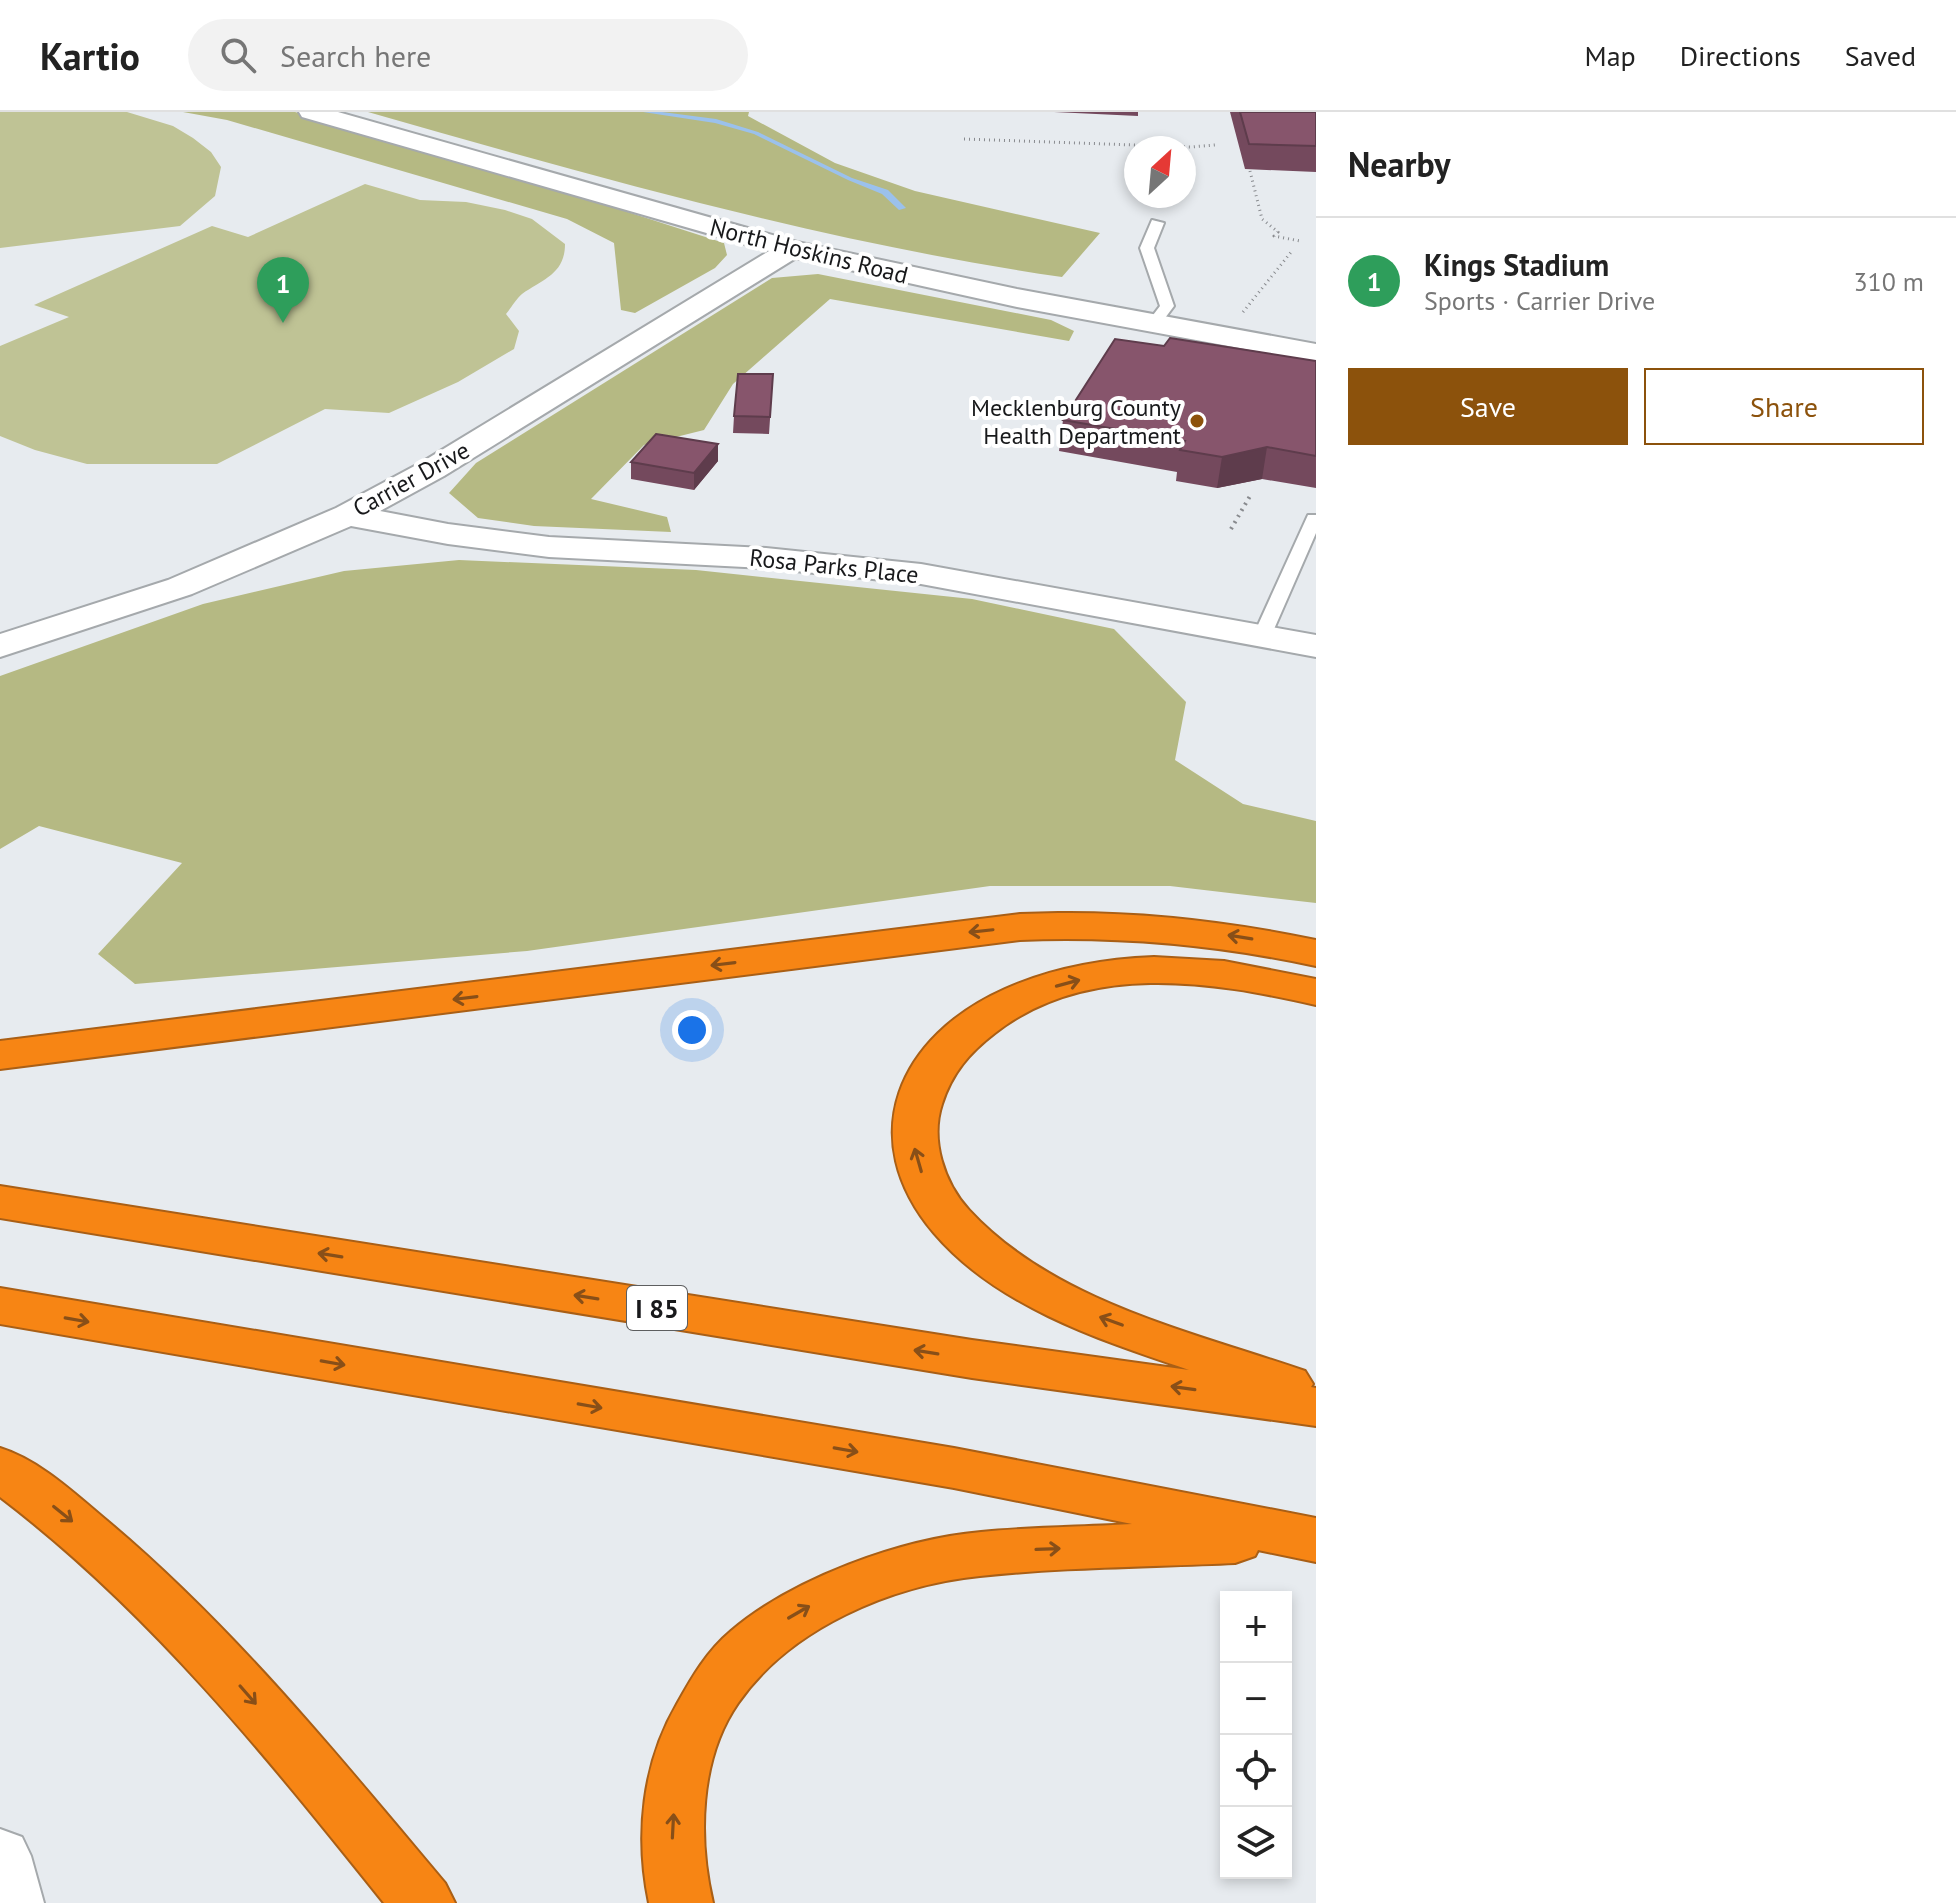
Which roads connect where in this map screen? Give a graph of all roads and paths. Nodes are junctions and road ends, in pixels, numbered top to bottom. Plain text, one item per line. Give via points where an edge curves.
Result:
1 (311, 112) edge
2 (964, 139) dead end
3 (1215, 145) dead end
4 (1250, 171) edge
5 (1157, 223) dead end
6 (1300, 241) dead end
7 (792, 249) junction
8 (1292, 251) dead end
9 (1242, 313) dead end
10 (1154, 323) junction
11 (1316, 353) edge
12 (1250, 496) dead end
13 (348, 515) junction
14 (1314, 519) dead end
15 (1231, 529) dead end
16 (1262, 636) junction
17 (0, 646) edge
18 (1316, 646) edge
19 (1316, 953) edge
20 (1316, 992) edge
21 (0, 1055) edge
22 (0, 1202) edge
23 (0, 1306) edge
24 (1316, 1395) edge
25 (1316, 1407) edge
26 (0, 1468) edge
27 (1312, 1539) edge
28 (0, 1856) edge
29 (12, 1903) edge
30 (423, 1903) edge
31 (681, 1903) edge

1 - 7 street, North Hoskins Road
2 - 3 path
4 - 6 path via 1262,219 1278,232 1274,236
5 - 10 lane via 1147,248 1167,306
7 - 10 street, North Hoskins Road
7 - 13 street, Carrier Drive via 433,469
8 - 9 path
10 - 11 street, North Hoskins Road
12 - 15 path
13 - 16 street, Rosa Parks Place via 549,547 766,558 921,574
13 - 17 street, Carrier Drive via 180,587
14 - 16 lane
16 - 18 street, Rosa Parks Place
19 -> 21 highway via 1157,926 1020,927
24 -> 20 highway via 1102,1318 1003,1267 931,1195 914,1145 913,1121 927,1076 943,1055 985,1017 1038,991 1098,975 1171,970 1240,976
25 -> 22 highway, I 85 via 956,1357
23 -> 27 highway via 954,1468
26 -> 30 highway via 93,1538 210,1651
31 -> 27 highway via 672,1841 674,1802 693,1728 732,1666 788,1618 861,1582 978,1554
28 - 29 street

